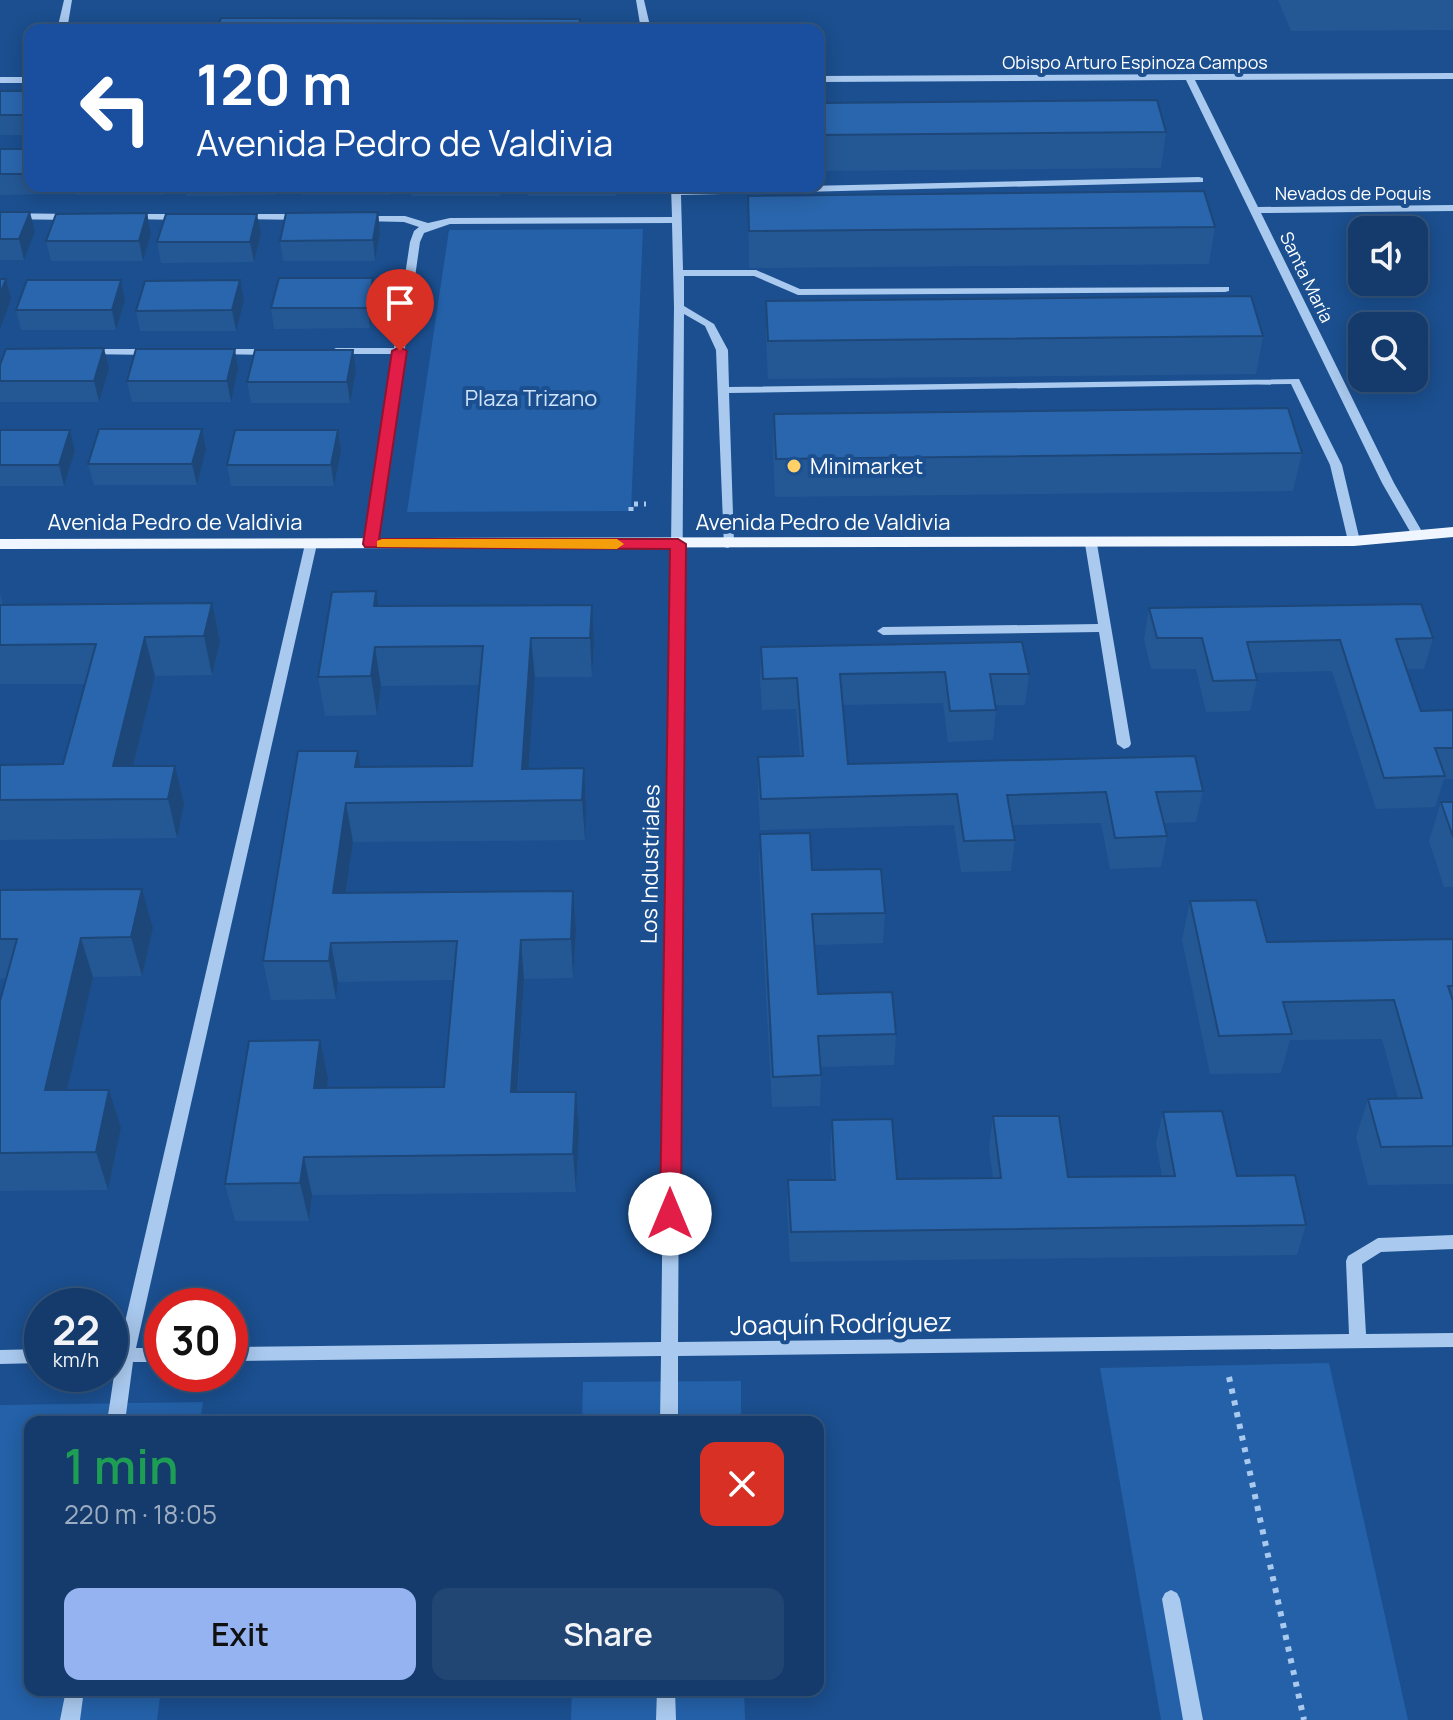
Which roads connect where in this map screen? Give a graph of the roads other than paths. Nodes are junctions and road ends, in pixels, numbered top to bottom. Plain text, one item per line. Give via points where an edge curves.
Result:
1 (68, 0) edge
2 (640, 0) edge
3 (63, 24) edge
4 (645, 24) edge
5 (1453, 76) edge
6 (1189, 77) junction
7 (824, 79) edge
8 (0, 80) edge
9 (24, 80) edge
10 (1199, 180) dead end
11 (824, 186) edge
12 (677, 192) edge
13 (1453, 208) edge
14 (1254, 210) junction
15 (0, 216) edge
16 (78, 217) edge
17 (109, 217) edge
18 (203, 217) edge
19 (235, 217) edge
20 (313, 217) edge
21 (344, 218) edge
22 (678, 220) junction
23 (428, 226) junction
24 (679, 273) junction
25 (1225, 289) dead end
26 (679, 307) junction
27 (320, 351) edge
28 (400, 351) junction
29 (80, 352) edge
30 (160, 352) edge
31 (208, 352) edge
32 (288, 352) edge
33 (725, 390) junction
34 (1453, 532) edge
35 (1418, 535) junction
36 (1354, 541) junction
37 (0, 544) edge
38 (311, 544) junction
39 (371, 544) junction
40 (678, 544) junction
41 (728, 544) junction
42 (1091, 544) junction
43 (1103, 628) junction
44 (883, 631) dead end
45 (1124, 744) dead end
46 (1453, 1242) edge
47 (128, 1313) edge
48 (1453, 1340) edge
49 (1358, 1341) junction
50 (669, 1351) junction
51 (248, 1354) edge
52 (24, 1356) edge
53 (0, 1357) edge
54 (117, 1392) edge
55 (116, 1416) edge
56 (669, 1416) edge
57 (1171, 1599) dead end
58 (74, 1696) edge
59 (666, 1696) edge
60 (70, 1720) edge
61 (666, 1720) edge
62 (1193, 1720) edge

1 - 3 street
2 - 4 street
5 - 6 street, Obispo Arturo Espinoza Campos
6 - 7 street, Obispo Arturo Espinoza Campos
6 - 14 street, Santa María
8 - 9 street
10 - 11 street
12 - 22 street, Los Industriales
13 - 14 street, Nevados de Poquis
14 - 35 street, Santa María
15 - 16 street
17 - 18 street
19 - 20 street
21 - 23 street via 391,218
22 - 23 street via 450,221
22 - 24 street, Los Industriales
23 - 28 street via 415,242
24 - 25 street via 756,273 798,292
24 - 26 street, Los Industriales
26 - 33 street via 709,324 718,337
26 - 40 street, Los Industriales
27 - 28 street
28 - 39 street
29 - 30 street
31 - 32 street
33 - 36 street via 1295,381 1336,465
33 - 41 street
34 - 35 main road, Avenida Pedro de Valdivia
35 - 36 main road, Avenida Pedro de Valdivia
36 - 42 main road, Avenida Pedro de Valdivia
37 - 38 main road, Avenida Pedro de Valdivia
38 - 39 main road, Avenida Pedro de Valdivia
38 - 47 street
39 - 40 main road, Avenida Pedro de Valdivia
40 - 41 main road, Avenida Pedro de Valdivia
40 - 50 street, Los Industriales
41 - 42 main road, Avenida Pedro de Valdivia
42 - 43 street
43 - 44 street
43 - 45 street
46 - 49 street via 1378,1245 1354,1261
48 - 49 street, Joaquín Rodríguez
49 - 50 street, Joaquín Rodríguez
50 - 51 street, Joaquín Rodríguez
50 - 56 street, Los Industriales
52 - 53 street
54 - 55 street
57 - 62 street
58 - 60 street
59 - 61 street

